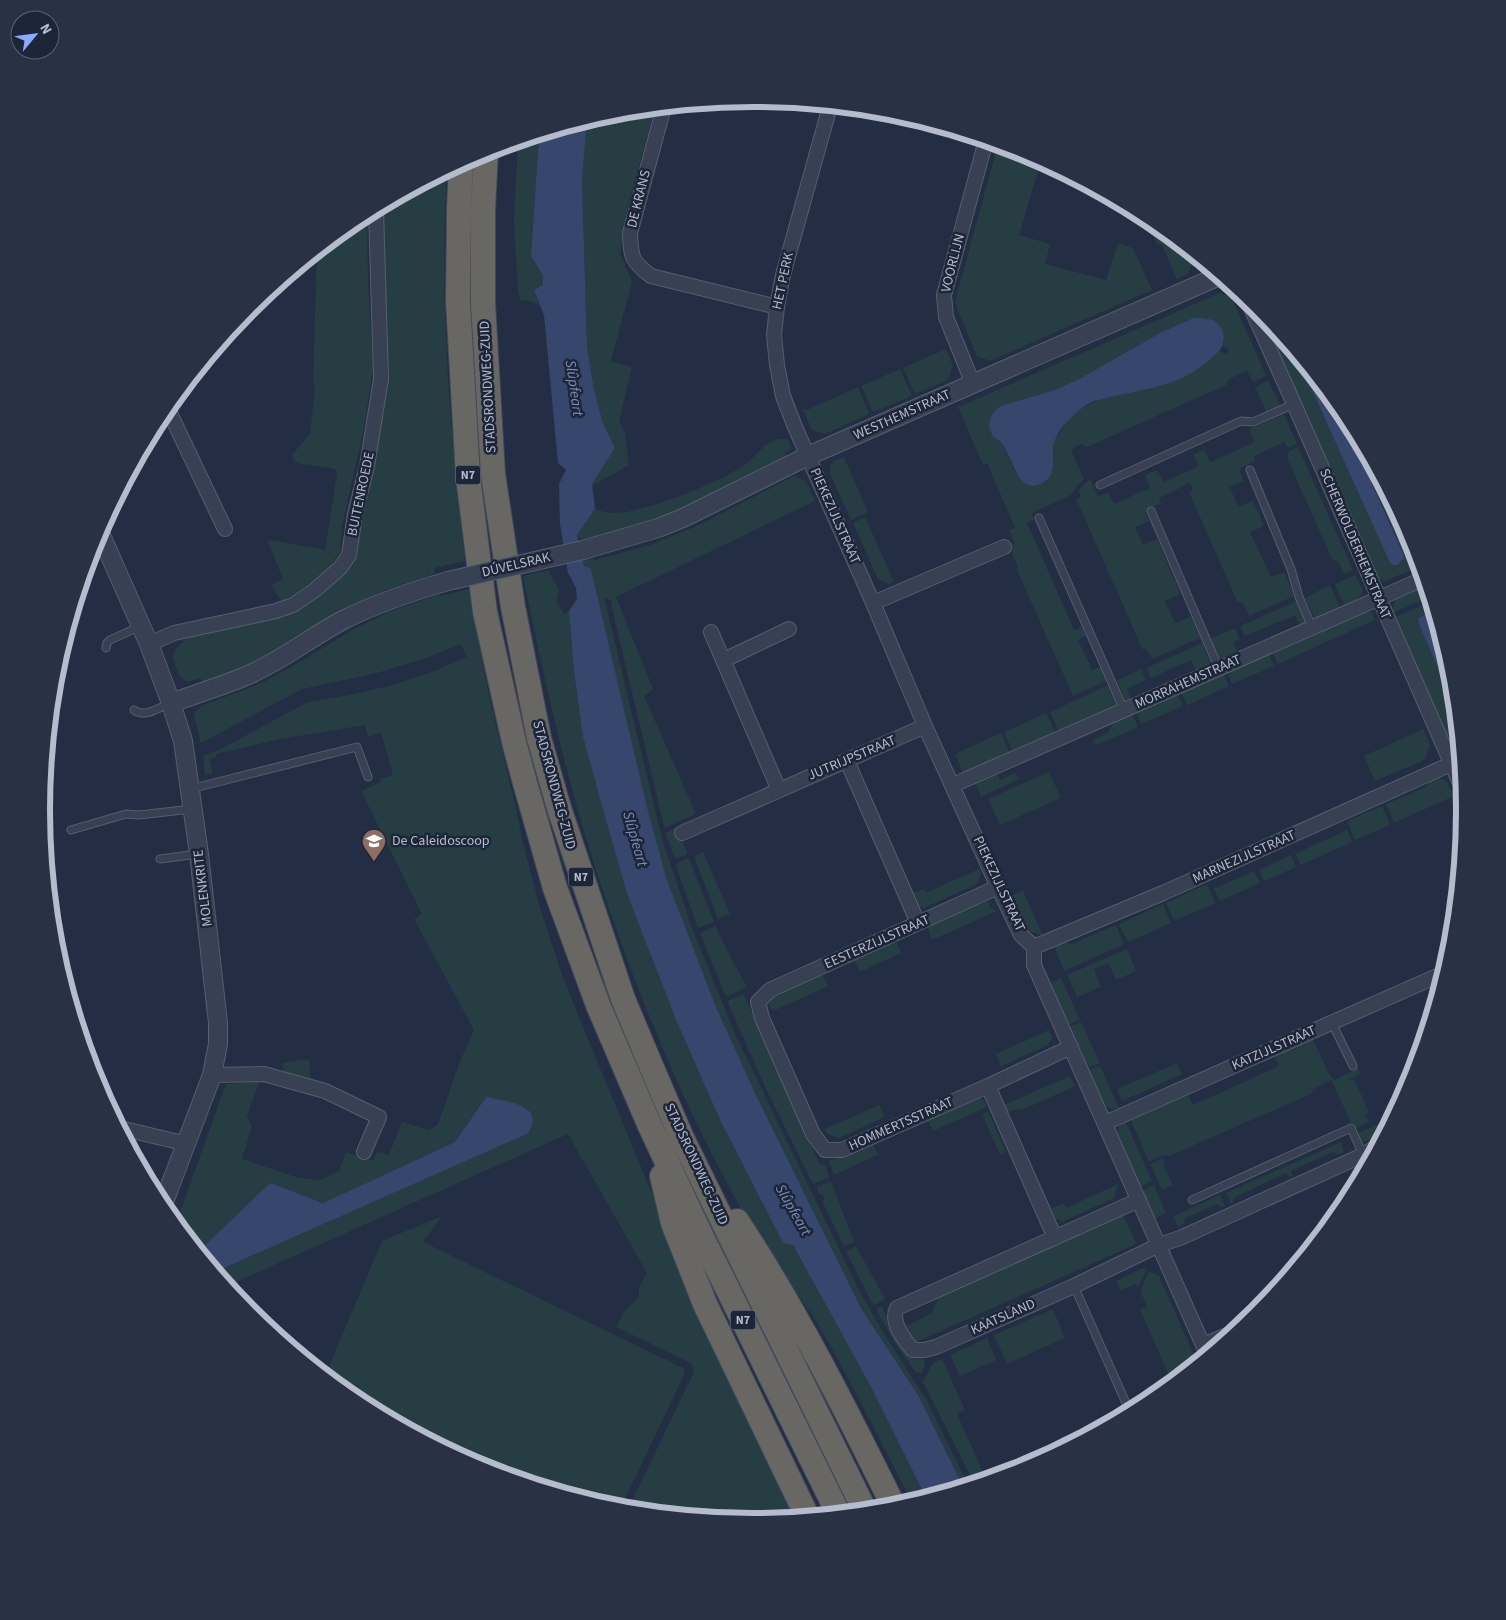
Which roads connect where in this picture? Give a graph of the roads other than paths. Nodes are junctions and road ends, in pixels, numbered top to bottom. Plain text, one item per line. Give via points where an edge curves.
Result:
1 (828, 112) edge
2 (662, 113) edge
3 (984, 146) edge
4 (486, 160) edge
5 (460, 171) edge
6 (376, 216) edge
7 (1214, 278) edge
8 (777, 306) junction
9 (1256, 319) edge
10 (973, 384) junction
11 (1294, 404) junction
12 (171, 415) edge
13 (808, 456) junction
14 (1250, 470) dead end
15 (1100, 485) dead end
16 (1151, 511) dead end
17 (1039, 518) dead end
18 (225, 529) dead end
19 (104, 542) edge
20 (1004, 547) dead end
21 (583, 550) joint
22 (1418, 581) edge
23 (1378, 598) junction
24 (874, 603) junction
25 (141, 626) junction
26 (1312, 627) junction
27 (789, 628) dead end
28 (712, 632) dead end
29 (149, 644) junction
30 (106, 648) dead end
31 (724, 660) junction
32 (1219, 669) junction
33 (171, 703) junction
34 (134, 710) dead end
35 (1124, 710) junction
36 (926, 726) junction
37 (847, 761) junction
38 (1451, 764) junction
39 (1454, 771) edge
40 (368, 777) dead end
41 (953, 785) junction
42 (190, 789) junction
43 (779, 790) junction
44 (193, 809) junction
45 (71, 830) dead end
46 (682, 832) dead end
47 (199, 854) junction
48 (160, 859) dead end
49 (998, 887) junction
50 (918, 923) junction
51 (1034, 947) junction
52 (1435, 977) edge
53 (758, 1002) joint
54 (1332, 1023) junction
55 (1071, 1047) junction
56 (1353, 1066) dead end
57 (212, 1075) junction
58 (988, 1086) junction
59 (1105, 1123) junction
60 (650, 1126) junction
61 (127, 1130) edge
62 (682, 1136) junction
63 (187, 1144) junction
64 (364, 1152) dead end
65 (1367, 1152) edge
66 (1363, 1155) junction
67 (166, 1197) edge
68 (1139, 1200) junction
69 (1192, 1200) dead end
70 (1054, 1238) junction
71 (1159, 1245) junction
72 (1074, 1286) junction
73 (1205, 1348) edge
74 (1127, 1405) edge
75 (890, 1499) edge
76 (862, 1504) edge
77 (835, 1508) edge
78 (804, 1511) edge

1 - 8 street, HET PERK
2 - 8 street, DE KRANS via 630,233 630,250 637,265 651,276
3 - 10 street, VOORLIJN via 944,295 946,316
4 - 62 highway, STADSRONDWEG-ZUID / N7 via 483,303 493,474 513,607 540,738 559,808 623,999
5 - 60 highway, STADSRONDWEG-ZUID / N7 via 458,312 468,477 486,612 514,742 555,888 598,1005
6 - 29 street, BUITENROEDE via 381,379 368,466 348,555 340,568 293,604 276,611 174,633
7 - 10 street, WESTHEMSTRAAT
8 - 13 street, HET PERK via 774,335 783,396
9 - 11 street, SCHERWOLDERHEMSTRAAT
10 - 13 street, WESTHEMSTRAAT
11 - 15 lane via 1253,422 1241,421
11 - 23 street, SCHERWOLDERHEMSTRAAT
12 - 18 street
13 - 21 street, WESTHEMSTRAAT via 682,518
13 - 24 street, PIEKEZIJLSTRAAT
14 - 26 lane
16 - 32 lane
17 - 35 lane
19 - 25 street, MOLENKRITE
20 - 24 street
21 - 33 street, DÚVELSRAK, bridge via 407,593 344,620 247,676
22 - 23 street, MORRAHEMSTRAAT
23 - 26 street, MORRAHEMSTRAAT
23 - 38 street, SCHERWOLDERHEMSTRAAT
24 - 36 street, PIEKEZIJLSTRAAT
25 - 29 street, MOLENKRITE
25 - 30 lane via 110,640
26 - 32 street, MORRAHEMSTRAAT
27 - 31 street
28 - 31 street
29 - 33 street, MOLENKRITE
31 - 43 street
32 - 35 street, MORRAHEMSTRAAT
33 - 34 lane via 145,714
33 - 42 street, MOLENKRITE via 183,741
35 - 41 street, MORRAHEMSTRAAT
36 - 37 street, JUTRIJPSTRAAT
36 - 41 street, PIEKEZIJLSTRAAT
37 - 43 street, JUTRIJPSTRAAT
37 - 50 street
38 - 39 street, SCHERWOLDERHEMSTRAAT
38 - 51 street, MARNEZIJLSTRAAT
40 - 42 lane via 357,747
41 - 49 street, PIEKEZIJLSTRAAT
42 - 44 street, MOLENKRITE
43 - 46 street, JUTRIJPSTRAAT
44 - 45 lane via 126,814
44 - 47 street, MOLENKRITE
47 - 48 lane
47 - 57 street, MOLENKRITE via 218,1023
49 - 50 street, EESTERZIJLSTRAAT
49 - 51 street, PIEKEZIJLSTRAAT via 1021,935
50 - 53 street, EESTERZIJLSTRAAT via 770,990
51 - 55 street, PIEKEZIJLSTRAAT via 1034,965
52 - 54 street, KATZIJLSTRAAT
53 - 58 street, HOMMERTSSTRAAT via 813,1134 825,1150 842,1150
54 - 56 lane
54 - 59 street, KATZIJLSTRAAT
55 - 58 street, HOMMERTSSTRAAT
55 - 59 street, PIEKEZIJLSTRAAT
57 - 63 street, MOLENKRITE
57 - 64 street via 264,1074 325,1091 379,1117
58 - 70 street
59 - 68 street, PIEKEZIJLSTRAAT
60 - 77 highway, STADSRONDWEG-ZUID / N7
60 - 78 highway, N7 via 673,1223 705,1304
61 - 63 street
62 - 75 highway, N7 via 766,1265 832,1382
62 - 76 highway, STADSRONDWEG-ZUID / N7
63 - 67 street, MOLENKRITE
65 - 66 street, KAATSLAND
66 - 69 lane via 1351,1128
66 - 71 street, KAATSLAND
68 - 70 street, KAATSLAND
68 - 71 street, PIEKEZIJLSTRAAT
70 - 72 street, KAATSLAND via 897,1308 895,1319 902,1336 913,1350 936,1347
71 - 72 street, KAATSLAND
71 - 73 street, PIEKEZIJLSTRAAT
72 - 74 lane

